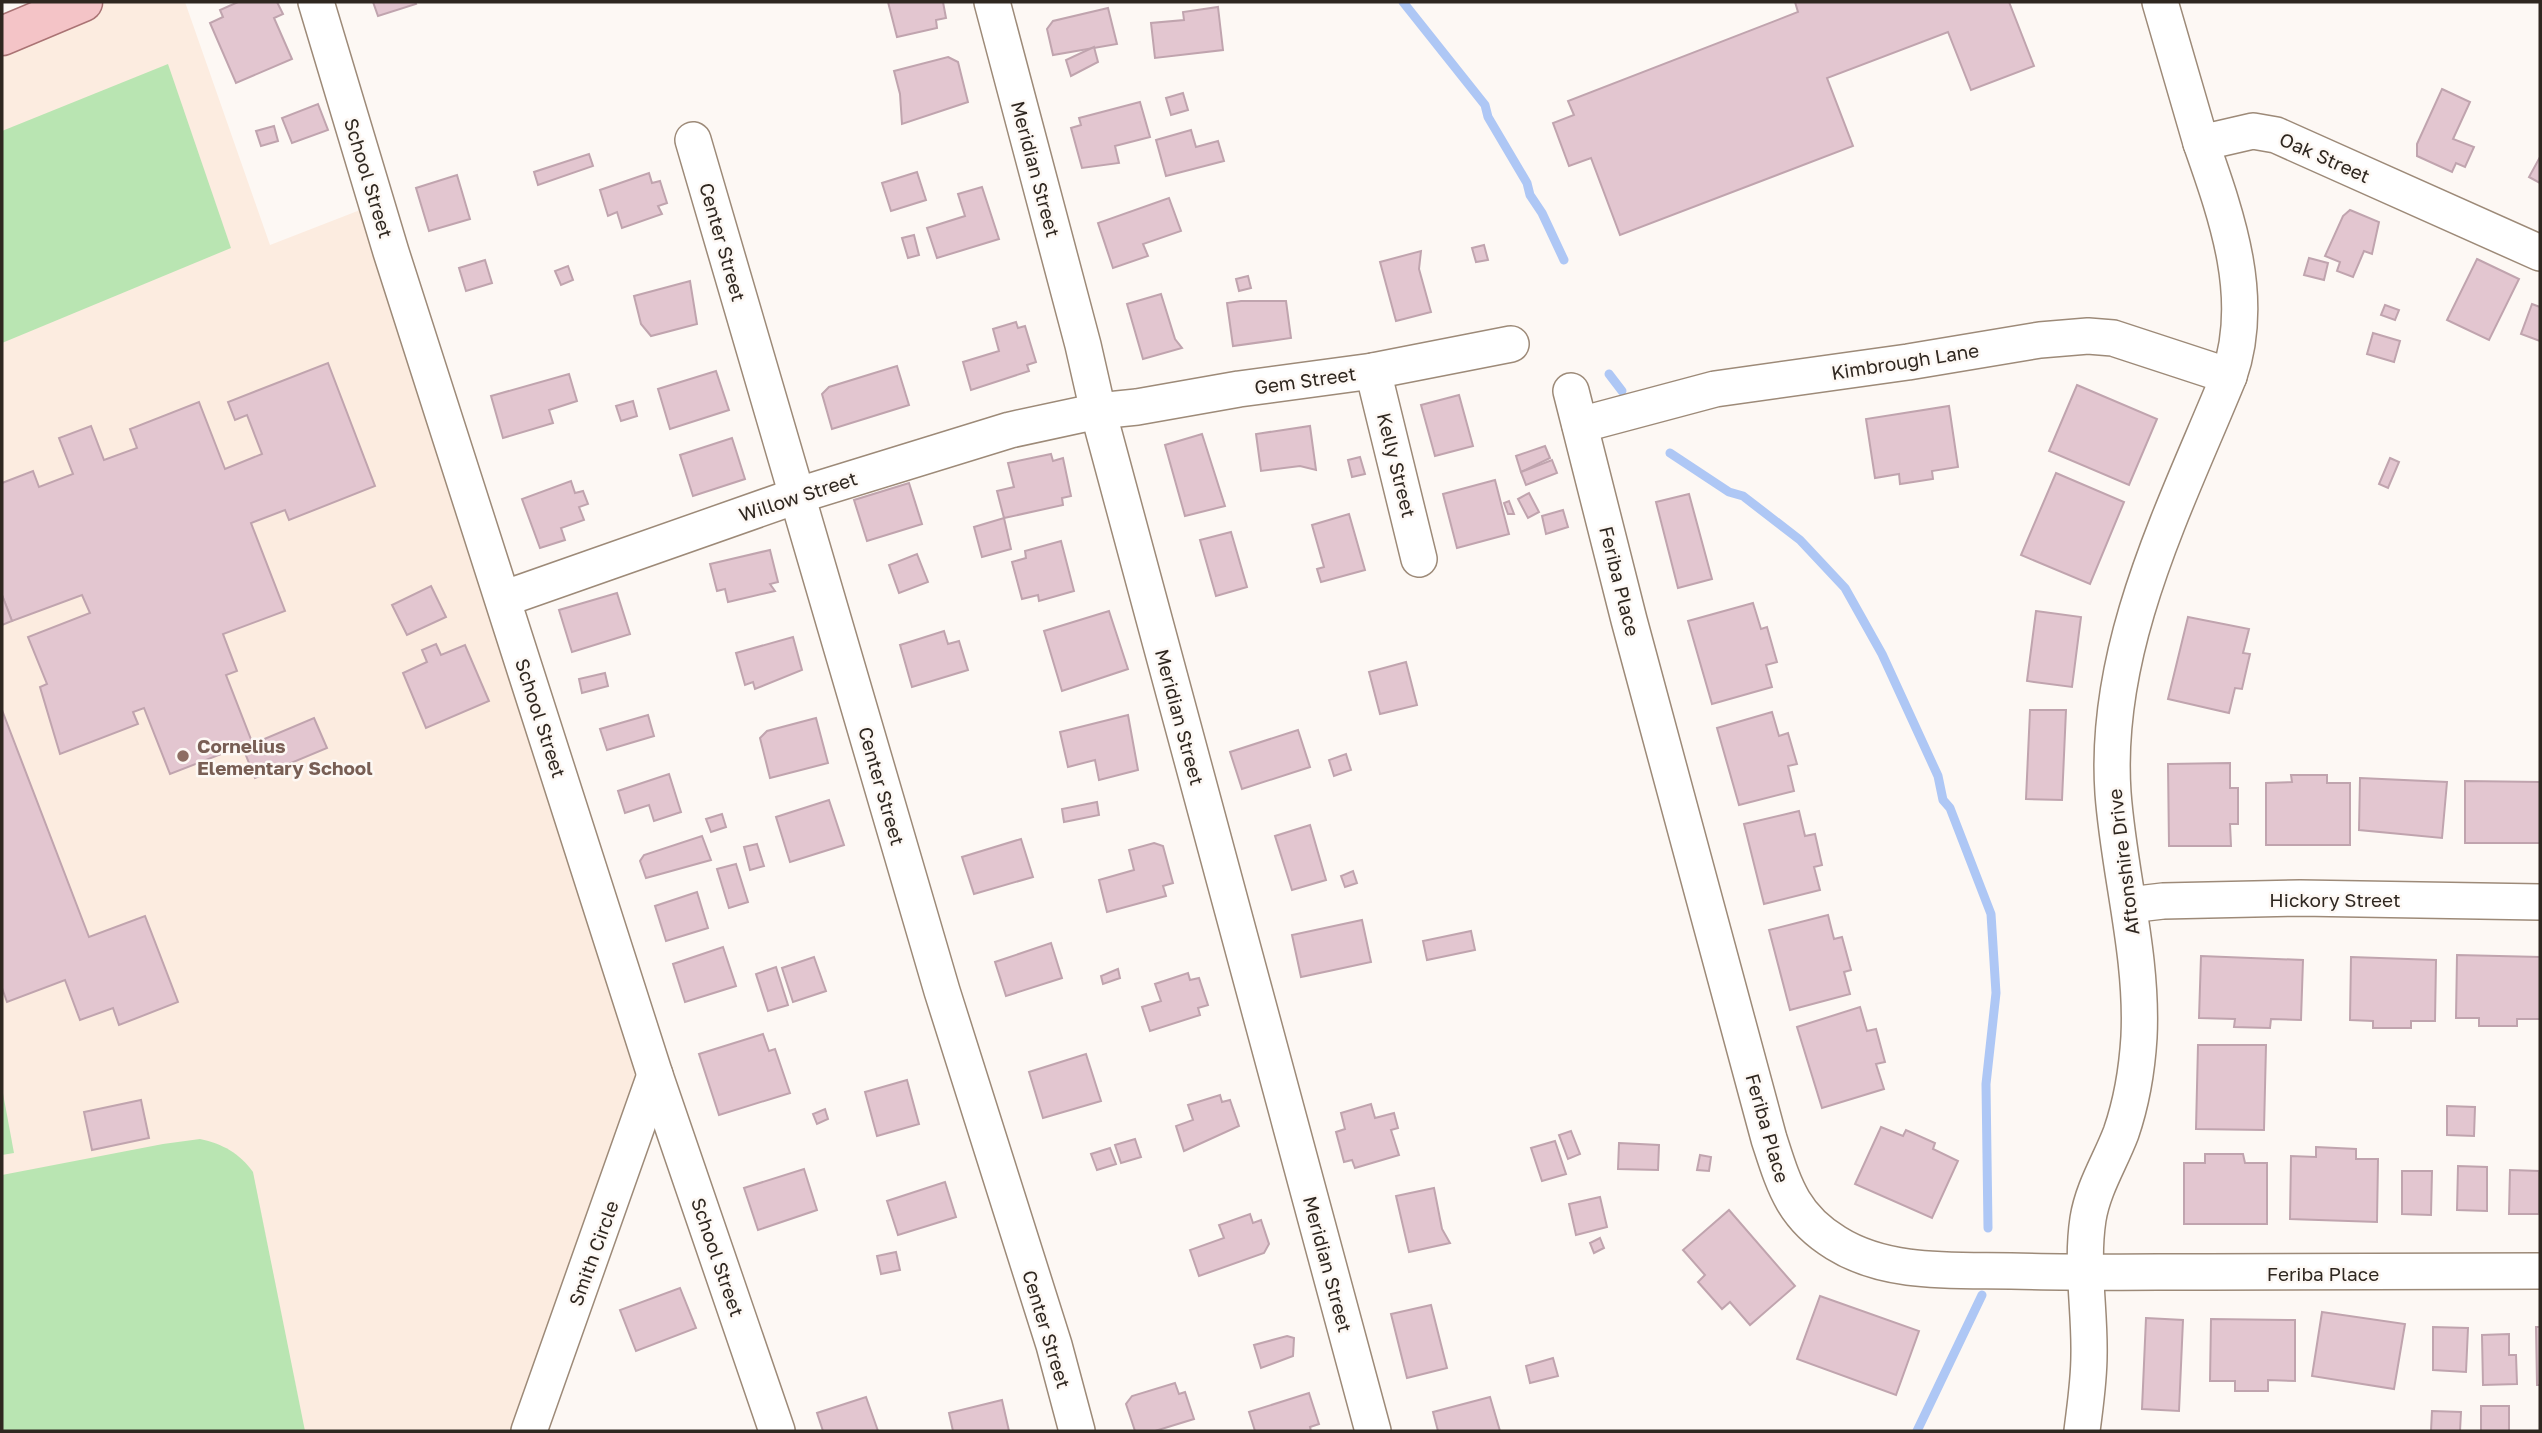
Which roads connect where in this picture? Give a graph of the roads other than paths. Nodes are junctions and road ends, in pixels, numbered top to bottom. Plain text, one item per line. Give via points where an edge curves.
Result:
1 (83, 2) edge
2 (316, 2) edge
3 (992, 2) edge
4 (2160, 2) edge
5 (2, 36) edge
6 (693, 139) dead end
7 (2201, 143) junction
8 (2540, 253) edge
9 (1511, 344) dead end
10 (1373, 371) junction
11 (2229, 376) junction
12 (1571, 391) dead end
13 (1098, 411) junction
14 (1580, 425) junction
15 (796, 496) junction
16 (1419, 559) dead end
17 (503, 599) junction
18 (2540, 902) edge
19 (2129, 905) junction
20 (656, 1075) junction
21 (2540, 1271) edge
22 (2085, 1273) junction
23 (529, 1431) edge
24 (777, 1431) edge
25 (1077, 1431) edge
26 (1373, 1431) edge
27 (2082, 1431) edge

1 - 5 main road
2 - 17 street, School Street
3 - 13 street, Meridian Street
4 - 7 street
6 - 15 street, Center Street
7 - 8 street, Oak Street via 2253,131 2276,135
7 - 11 street, Aftonshire Drive via 2225,212 2239,285 2239,331
9 - 10 street, Gem Street
10 - 13 street, Gem Street
10 - 16 street, Kelly Street
11 - 14 street, Kimbrough Lane via 2113,338 2088,336 1715,389
11 - 19 street, Aftonshire Drive via 2149,570 2115,704 2113,791
12 - 14 street, Feriba Place
13 - 15 street, Willow Street via 1010,430
13 - 26 street, Meridian Street
14 - 22 street, Feriba Place via 1786,1190 1814,1227 1838,1244 1897,1266
15 - 17 street, Willow Street
15 - 25 street, Center Street
17 - 20 street, School Street
18 - 19 street, Hickory Street via 2300,898
19 - 22 street, Aftonshire Drive via 2138,1004 2135,1087 2088,1216
20 - 23 street, Smith Circle
20 - 24 street, School Street
21 - 22 street, Feriba Place
22 - 27 street, Aftonshire Drive via 2089,1355

